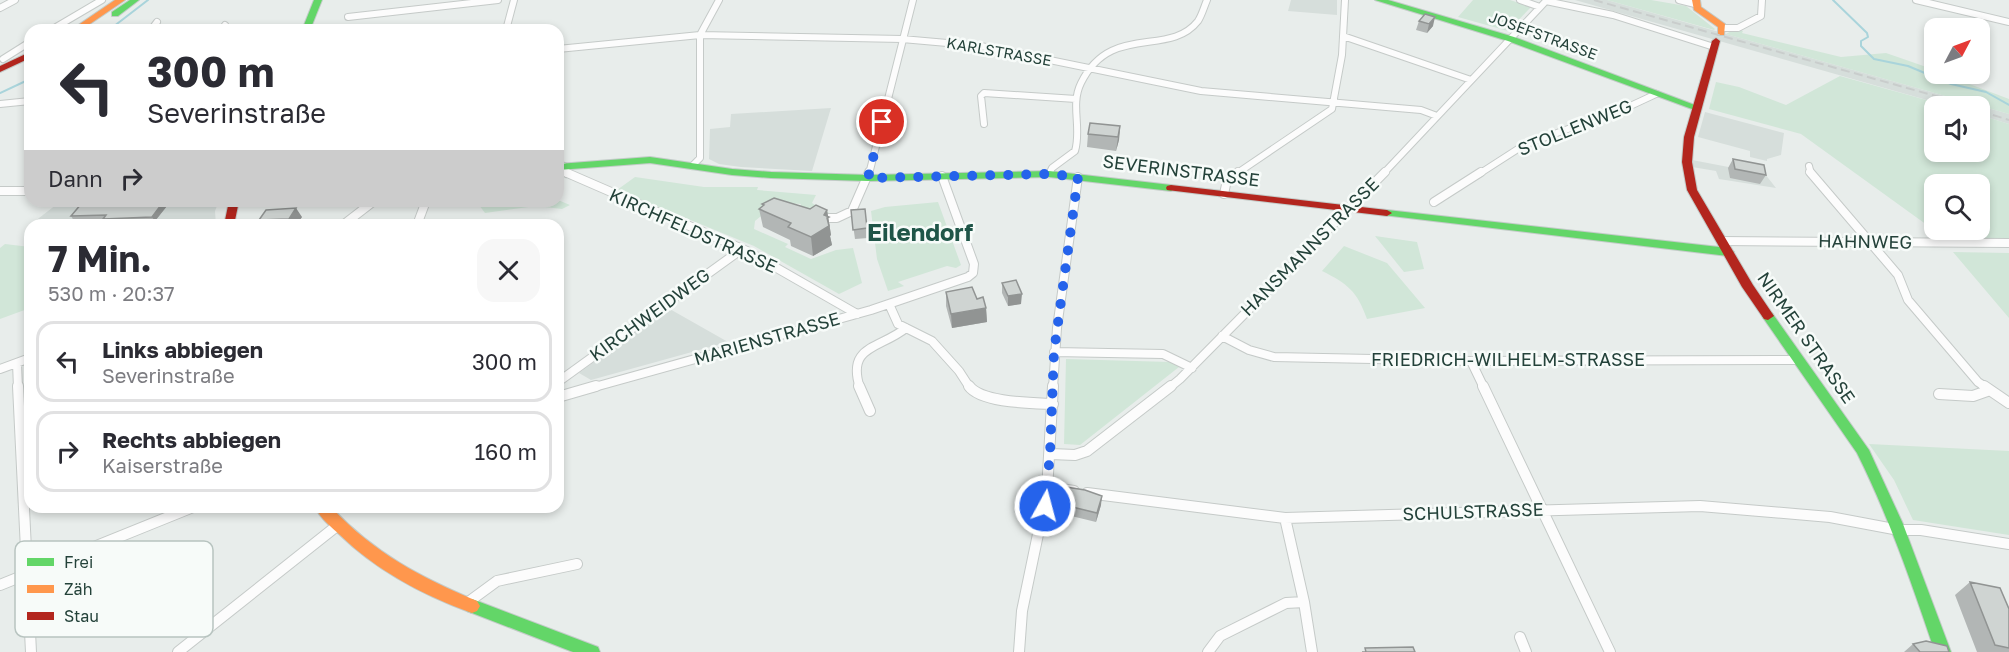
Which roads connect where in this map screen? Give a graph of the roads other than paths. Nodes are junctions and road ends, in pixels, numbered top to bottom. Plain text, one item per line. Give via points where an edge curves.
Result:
1 (15, 0) edge
2 (102, 0) edge
3 (121, 0) edge
4 (135, 0) edge
5 (318, 0) edge
6 (498, 0) edge
7 (514, 0) edge
8 (719, 0) edge
9 (913, 0) edge
10 (1207, 0) edge
11 (1345, 0) edge
12 (1379, 0) edge
13 (1520, 0) edge
14 (1679, 0) edge
15 (1762, 0) edge
16 (1916, 0) edge
17 (1546, 1) edge
18 (1696, 2) edge
19 (1540, 7) junction
20 (0, 8) edge
21 (348, 17) dead end
22 (2009, 22) edge
23 (61, 24) edge
24 (84, 24) edge
25 (100, 24) edge
26 (308, 24) edge
27 (508, 24) edge
28 (700, 35) junction
29 (1343, 36) junction
30 (1718, 37) junction
31 (902, 39) junction
32 (1511, 39) junction
33 (24, 47) edge
34 (564, 48) edge
35 (24, 57) edge
36 (2, 64) edge
37 (24, 66) edge
38 (1089, 69) junction
39 (0, 77) edge
40 (1472, 80) junction
41 (1656, 94) junction
42 (1076, 99) junction
43 (24, 102) edge
44 (0, 104) edge
45 (1335, 104) junction
46 (1695, 107) junction
47 (1437, 116) junction
48 (984, 124) dead end
49 (692, 166) junction
50 (1809, 166) dead end
51 (564, 167) edge
52 (564, 171) edge
53 (1049, 174) junction
54 (942, 176) junction
55 (1078, 177) junction
56 (868, 178) junction
57 (0, 191) edge
58 (24, 191) edge
59 (1224, 194) junction
60 (1434, 201) dead end
61 (367, 207) edge
62 (1350, 209) junction
63 (808, 216) edge
64 (351, 219) edge
65 (1721, 241) junction
66 (1868, 242) junction
67 (2009, 243) edge
68 (742, 249) junction
69 (1728, 252) junction
70 (973, 273) joint
71 (889, 304) junction
72 (857, 314) junction
73 (906, 328) junction
74 (1222, 336) junction
75 (1054, 352) junction
76 (24, 360) edge
77 (1798, 360) junction
78 (1470, 361) junction
79 (17, 363) junction
80 (1192, 368) junction
81 (0, 369) edge
82 (564, 378) edge
83 (1990, 390) junction
84 (1939, 394) dead end
85 (564, 395) edge
86 (2009, 403) edge
87 (1053, 404) junction
88 (870, 411) dead end
89 (1050, 454) junction
90 (1048, 487) junction
91 (1542, 510) junction
92 (178, 513) edge
93 (327, 513) edge
94 (1285, 518) junction
95 (338, 525) junction
96 (1899, 530) junction
97 (25, 541) edge
98 (110, 541) edge
99 (2009, 544) edge
100 (577, 564) dead end
101 (15, 579) edge
102 (0, 585) edge
103 (1304, 602) junction
104 (467, 603) junction
105 (213, 624) edge
106 (30, 637) edge
107 (197, 637) edge
108 (1520, 637) dead end
109 (31, 652) edge
110 (178, 652) edge
111 (592, 652) edge
112 (1019, 652) edge
113 (1208, 652) edge
114 (1312, 652) edge
115 (1526, 652) edge
116 (1610, 652) edge
117 (1943, 652) edge

1 - 20 street
2 - 23 street
3 - 24 street
4 - 25 street
5 - 26 street
6 - 21 street
7 - 27 street
8 - 28 street
9 - 31 street
10 - 38 street via 1191,29 1112,47
11 - 29 street
12 - 32 street, JOSEFSTRASSE
13 - 19 street
14 - 18 street
15 - 30 street via 1761,16
16 - 22 street
17 - 19 street, HANSMANNSTRASSE
17 - 30 street
18 - 30 street
19 - 32 street, HANSMANNSTRASSE
28 - 31 street, KARLSTRASSE
28 - 34 street, KARLSTRASSE
28 - 49 street via 700,158
29 - 40 street
29 - 45 street
30 - 46 street, NIRMER STRASSE
31 - 38 street, KARLSTRASSE via 981,46
31 - 56 street
32 - 40 street, HANSMANNSTRASSE
32 - 41 street, JOSEFSTRASSE
33 - 36 street
35 - 36 street
37 - 39 street
38 - 42 street
38 - 45 street, KARLSTRASSE via 1201,91
40 - 47 street, HANSMANNSTRASSE
41 - 46 street, JOSEFSTRASSE
41 - 60 street, STOLLENWEG via 1524,145
42 - 48 street via 984,93
42 - 53 street via 1077,147
43 - 44 street
45 - 47 street, KARLSTRASSE via 1420,110
45 - 59 street via 1227,180
46 - 65 street, NIRMER STRASSE via 1686,149 1688,177
47 - 62 street, HANSMANNSTRASSE
49 - 51 street, SEVERINSTRASSE via 627,160
49 - 56 street, SEVERINSTRASSE via 771,175
50 - 66 street via 1811,175
52 - 68 street, KIRCHFELDSTRASSE
53 - 54 street, SEVERINSTRASSE
53 - 55 street, SEVERINSTRASSE
54 - 56 street, SEVERINSTRASSE
54 - 70 street via 974,264
55 - 59 street, SEVERINSTRASSE
55 - 75 street
56 - 63 street via 855,206 846,215 827,220
57 - 58 street
59 - 62 street, SEVERINSTRASSE
61 - 64 street
62 - 69 street, SEVERINSTRASSE
62 - 74 street, HANSMANNSTRASSE
65 - 66 street, HAHNWEG
65 - 69 street, NIRMER STRASSE
66 - 67 street, HAHNWEG
66 - 83 street via 1898,275 1908,300 1978,382
68 - 72 street, KIRCHFELDSTRASSE
68 - 82 street, KIRCHWEIDWEG
69 - 77 street, NIRMER STRASSE
70 - 71 street, MARIENSTRASSE
71 - 72 street, MARIENSTRASSE
71 - 73 street via 895,320
72 - 85 street, MARIENSTRASSE
73 - 87 street via 932,341 978,395
73 - 88 street via 864,351 856,360 855,374
74 - 78 street, FRIEDRICH-WILHELM-STRASSE via 1268,356
74 - 80 street, HANSMANNSTRASSE
75 - 80 street via 1163,354
75 - 87 street
76 - 79 street
77 - 78 street, FRIEDRICH-WILHELM-STRASSE
77 - 96 street, NIRMER STRASSE via 1862,450
78 - 91 street
79 - 81 street
79 - 97 street
80 - 89 street, HANSMANNSTRASSE via 1087,451 1075,455
83 - 84 street via 1986,394
83 - 86 street
87 - 89 street
89 - 90 street
90 - 94 street, SCHULSTRASSE
90 - 112 street via 1024,596
91 - 94 street, SCHULSTRASSE
91 - 96 street, SCHULSTRASSE via 1700,506 1830,517
91 - 116 street
92 - 98 street
93 - 95 street
94 - 103 street
95 - 104 street via 368,552
95 - 105 street
96 - 99 street, SCHULSTRASSE
96 - 117 street, NIRMER STRASSE
100 - 104 street via 497,581
101 - 102 street
103 - 113 street via 1286,603 1220,636
103 - 114 street
104 - 111 street
106 - 109 street
107 - 110 street
108 - 115 street

